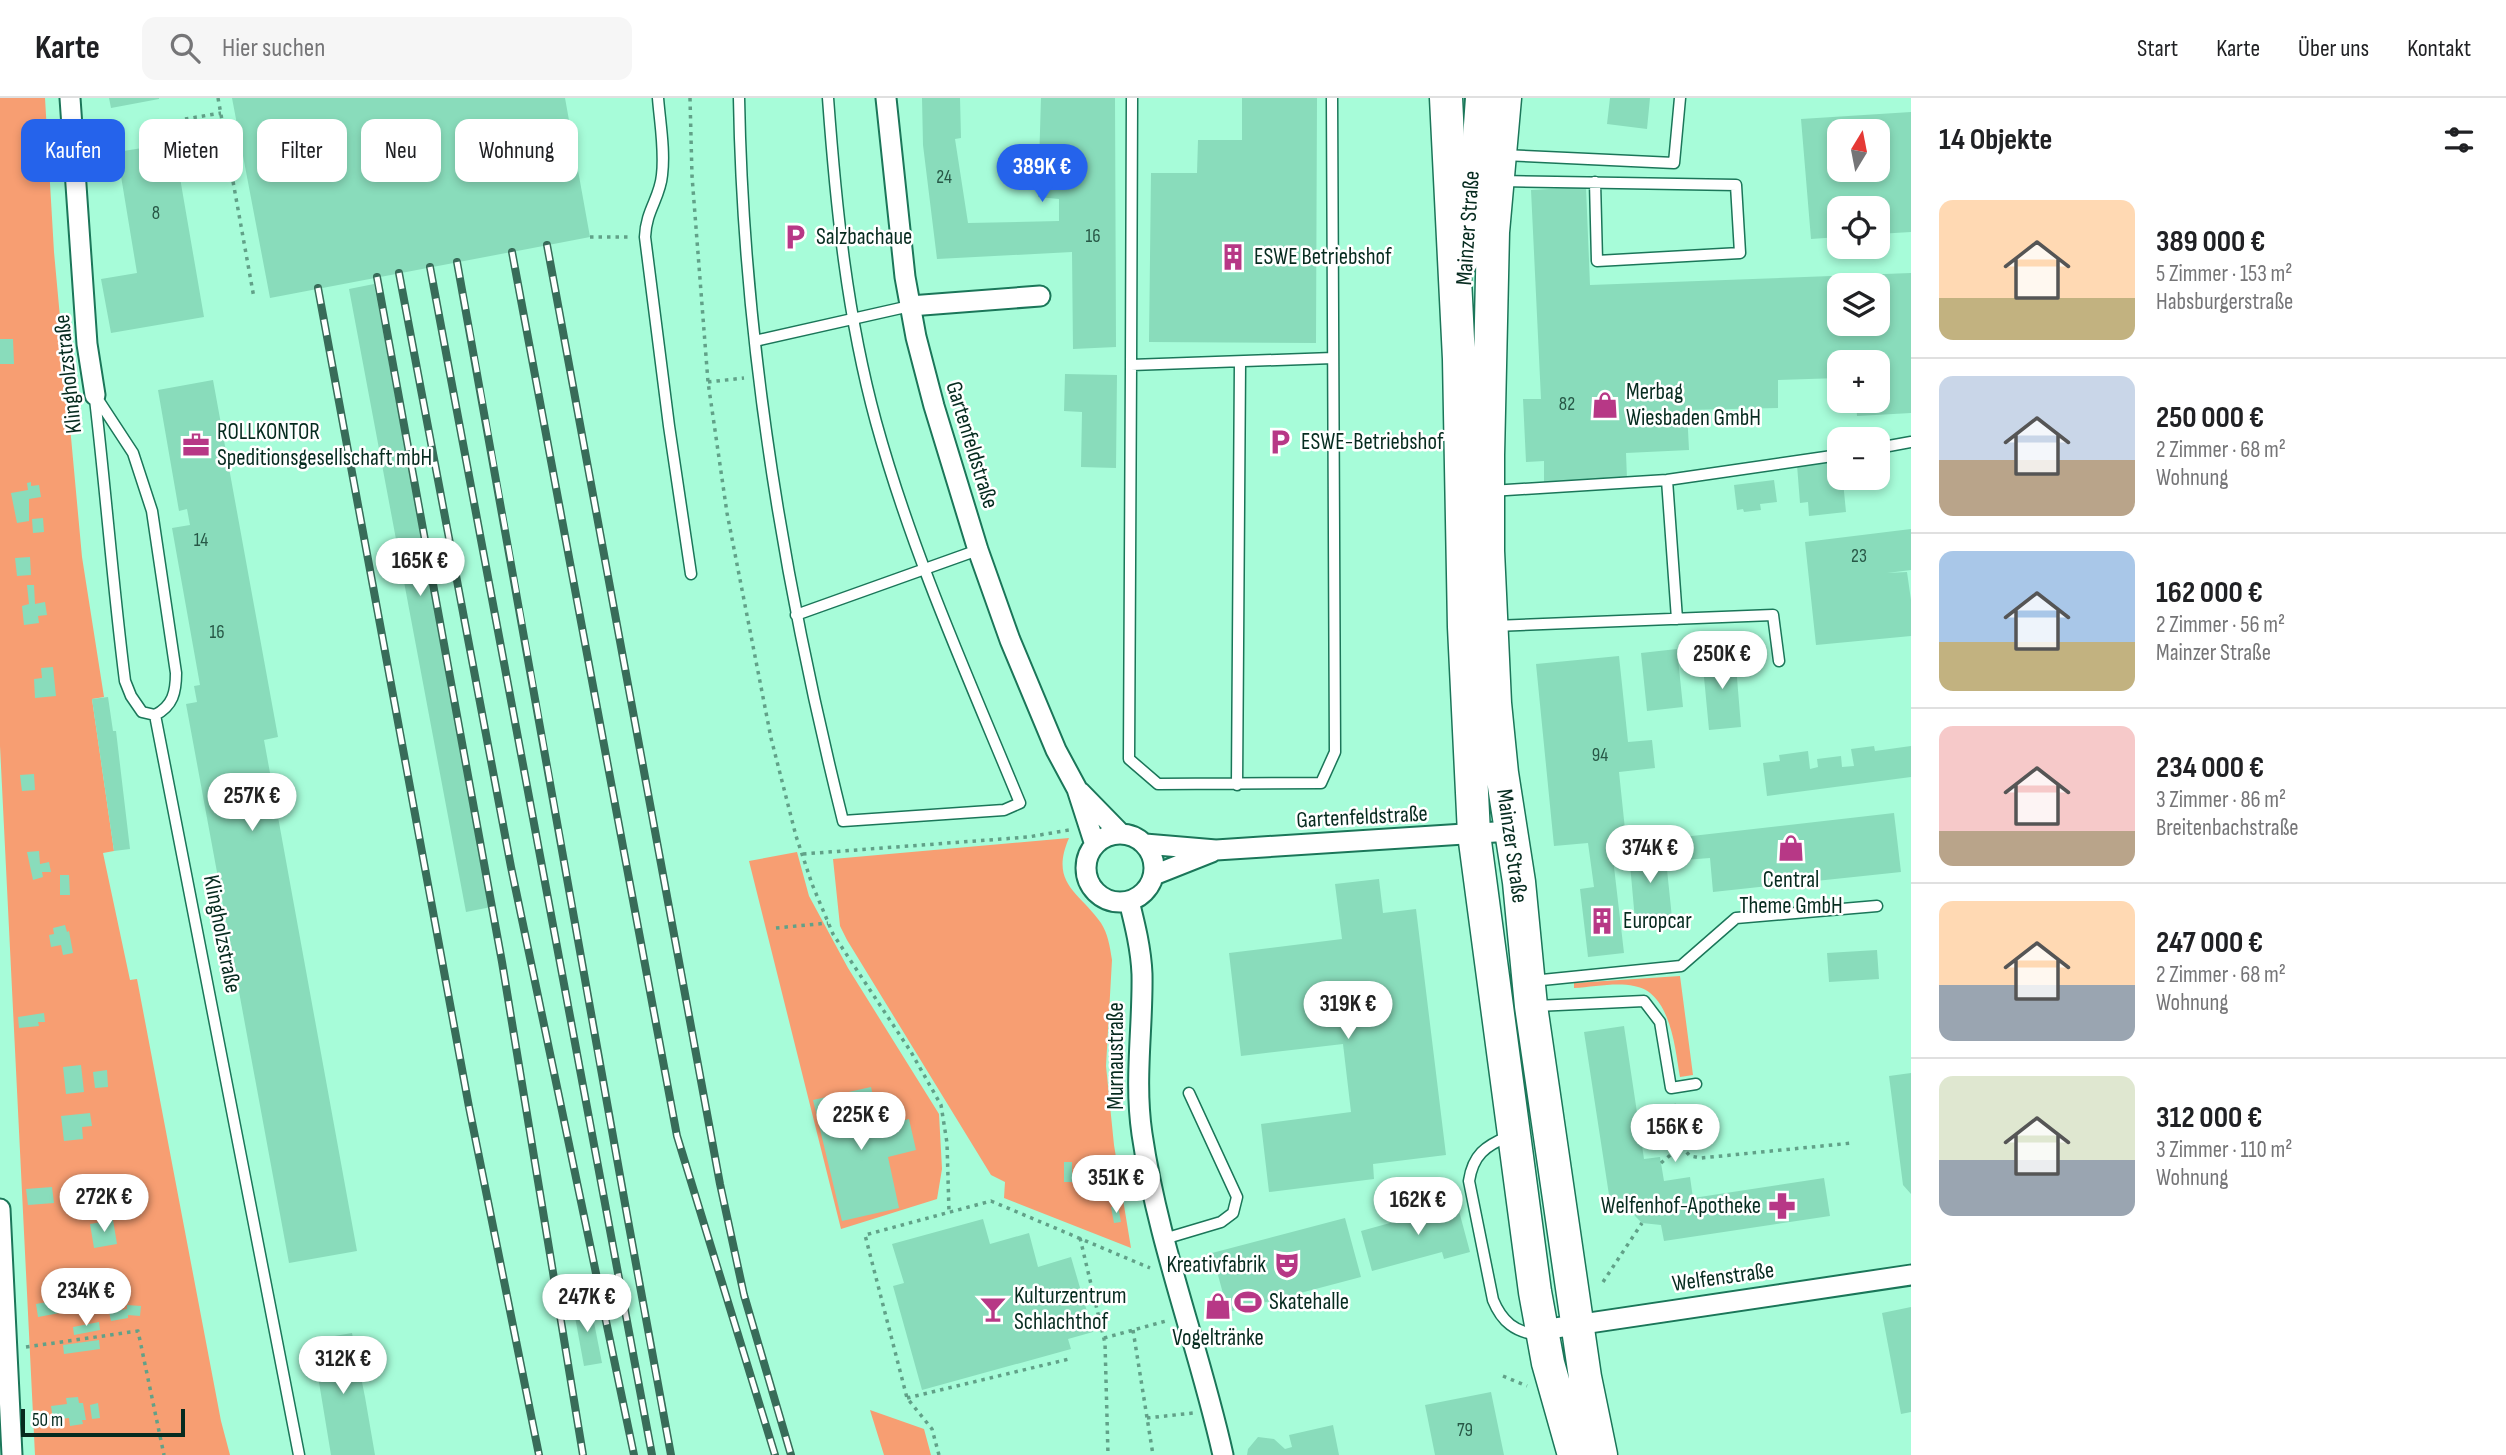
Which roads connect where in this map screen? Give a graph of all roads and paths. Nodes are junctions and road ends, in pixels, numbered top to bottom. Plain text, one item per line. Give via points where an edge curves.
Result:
1 (70, 98) edge
2 (218, 98) edge
3 (658, 98) edge
4 (690, 98) edge
5 (739, 98) edge
6 (828, 98) edge
7 (886, 98) edge
8 (1132, 98) edge
9 (1332, 98) edge
10 (1446, 98) edge
11 (1479, 98) edge
12 (1505, 98) edge
13 (1680, 98) edge
14 (221, 113) junction
15 (185, 119) dead end
16 (1499, 168) junction
17 (1595, 182) junction
18 (1493, 232) junction
19 (590, 237) dead end
20 (645, 237) junction
21 (1040, 296) dead end
22 (254, 298) dead end
23 (910, 306) junction
24 (853, 319) junction
25 (755, 341) junction
26 (1333, 358) junction
27 (1459, 359) junction
28 (1240, 363) junction
29 (1132, 365) junction
30 (760, 376) junction
31 (708, 382) junction
32 (95, 394) junction
33 (1911, 442) edge
34 (1890, 446) edge
35 (1827, 457) edge
36 (1667, 480) junction
37 (1487, 491) junction
38 (978, 550) junction
39 (923, 570) junction
40 (691, 574) dead end
41 (796, 615) junction
42 (1677, 619) junction
43 (1490, 626) junction
44 (1779, 661) dead end
45 (155, 715) junction
46 (1237, 785) junction
47 (1077, 789) junction
48 (1075, 830) dead end
49 (1511, 831) junction
50 (1121, 834) junction
51 (1474, 834) junction
52 (1145, 844) junction
53 (1095, 845) junction
54 (1216, 850) junction
55 (803, 854) junction
56 (1154, 875) junction
57 (1129, 901) junction
58 (1877, 906) dead end
59 (828, 923) junction
60 (776, 928) dead end
61 (1530, 994) junction
62 (1696, 1084) dead end
63 (1671, 1088) junction
64 (1189, 1093) dead end
65 (1702, 1124) dead end
66 (1512, 1135) junction
67 (1853, 1143) dead end
68 (1681, 1146) junction
69 (1661, 1163) dead end
70 (0, 1209) edge
71 (950, 1212) junction
72 (1642, 1223) dead end
73 (1080, 1238) junction
74 (1164, 1240) junction
75 (1133, 1261) dead end
76 (1911, 1275) edge
77 (1603, 1282) dead end
78 (1185, 1316) junction
79 (1578, 1322) junction
80 (1133, 1330) junction
81 (1543, 1333) junction
82 (1104, 1338) junction
83 (3, 1350) edge
84 (1069, 1359) dead end
85 (1503, 1376) dead end
86 (1525, 1385) dead end
87 (907, 1398) junction
88 (1213, 1408) junction
89 (1147, 1418) junction
90 (12, 1455) edge
91 (164, 1455) edge
92 (299, 1455) edge
93 (939, 1455) edge
94 (1108, 1455) edge
95 (1153, 1455) edge
96 (1223, 1455) edge
97 (1574, 1455) edge
98 (1601, 1455) edge

1 - 32 street, Klingholzstraße via 87,344
2 - 14 path
3 - 20 lane via 663,173 660,190 645,218
4 - 31 path
5 - 25 lane
6 - 24 lane
7 - 23 street, Gartenfeldstraße
8 - 29 lane
9 - 26 lane
10 - 27 main road, Mainzer Straße
11 - 18 street, Mainzer Straße
11 - 27 street, Mainzer Straße
12 - 16 main road, Mainzer Straße
13 - 16 lane via 1675,163
14 - 15 path
14 - 22 path
16 - 17 lane
16 - 18 main road, Mainzer Straße
17 - 17 lane via 1736,185 1740,253 1597,261
18 - 37 main road, Mainzer Straße
19 - 20 path
20 - 40 lane
21 - 23 street
23 - 24 lane
23 - 38 street, Gartenfeldstraße via 934,406
24 - 25 lane
24 - 39 lane via 876,422
25 - 30 lane
26 - 28 lane
26 - 46 lane via 1335,752 1321,783
27 - 51 main road, Mainzer Straße
28 - 29 lane
28 - 46 lane
29 - 46 lane via 1129,759 1158,784
30 - 31 path
30 - 41 lane
31 - 55 path via 748,625 771,738
32 - 45 lane, Klingholzstraße via 125,681 142,712
32 - 45 lane via 133,453 152,511 176,673 176,691 166,709
33 - 34 lane
35 - 36 lane
36 - 37 lane
36 - 42 lane
37 - 43 main road, Mainzer Straße
38 - 39 lane
38 - 47 street, Gartenfeldstraße via 1010,640
39 - 41 lane
39 - 41 lane via 1020,803 1004,810 843,821
42 - 43 lane
42 - 44 lane via 1773,615
43 - 49 main road, Mainzer Straße via 1498,745
45 - 92 lane, Klingholzstraße
47 - 50 street, Gartenfeldstraße
47 - 53 street, Gartenfeldstraße
48 - 55 path
49 - 51 street, Gartenfeldstraße
49 - 61 main road, Mainzer Straße
50 - 52 street
50 - 53 street
51 - 54 street, Gartenfeldstraße
51 - 66 main road, Mainzer Straße
52 - 54 street, Gartenfeldstraße
52 - 56 street via 1154,861
53 - 57 street via 1087,862 1094,889 1110,900
54 - 56 street, Gartenfeldstraße
55 - 59 path
56 - 57 street via 1142,893
57 - 74 street, Murnaustraße via 1142,974 1141,1130
58 - 61 lane via 1736,918 1681,966
59 - 60 path
59 - 71 path via 941,1105
61 - 63 lane via 1644,1001 1660,1023
61 - 79 main road, Mainzer Straße
62 - 63 lane
63 - 68 path
64 - 74 lane via 1237,1197 1233,1213 1221,1222
65 - 68 path via 1701,1143
66 - 81 main road, Mainzer Straße
66 - 81 lane via 1478,1154 1469,1181 1499,1314 1525,1334
67 - 68 path via 1701,1158 1690,1156
68 - 69 path
70 - 83 street
71 - 73 path via 990,1201
71 - 87 path via 866,1235
72 - 77 path
73 - 75 path
73 - 82 path
74 - 78 street, Murnaustraße
76 - 79 street, Welfenstraße
78 - 80 path
78 - 88 street, Murnaustraße
79 - 81 street, Welfenstraße
79 - 98 main road, Mainzer Straße
80 - 82 path
80 - 89 path
81 - 97 main road, Mainzer Straße
82 - 94 path
83 - 90 street
83 - 91 path via 138,1331
84 - 87 path
85 - 86 path
87 - 93 path via 932,1429
88 - 89 path
88 - 96 street, Murnaustraße
89 - 95 path

